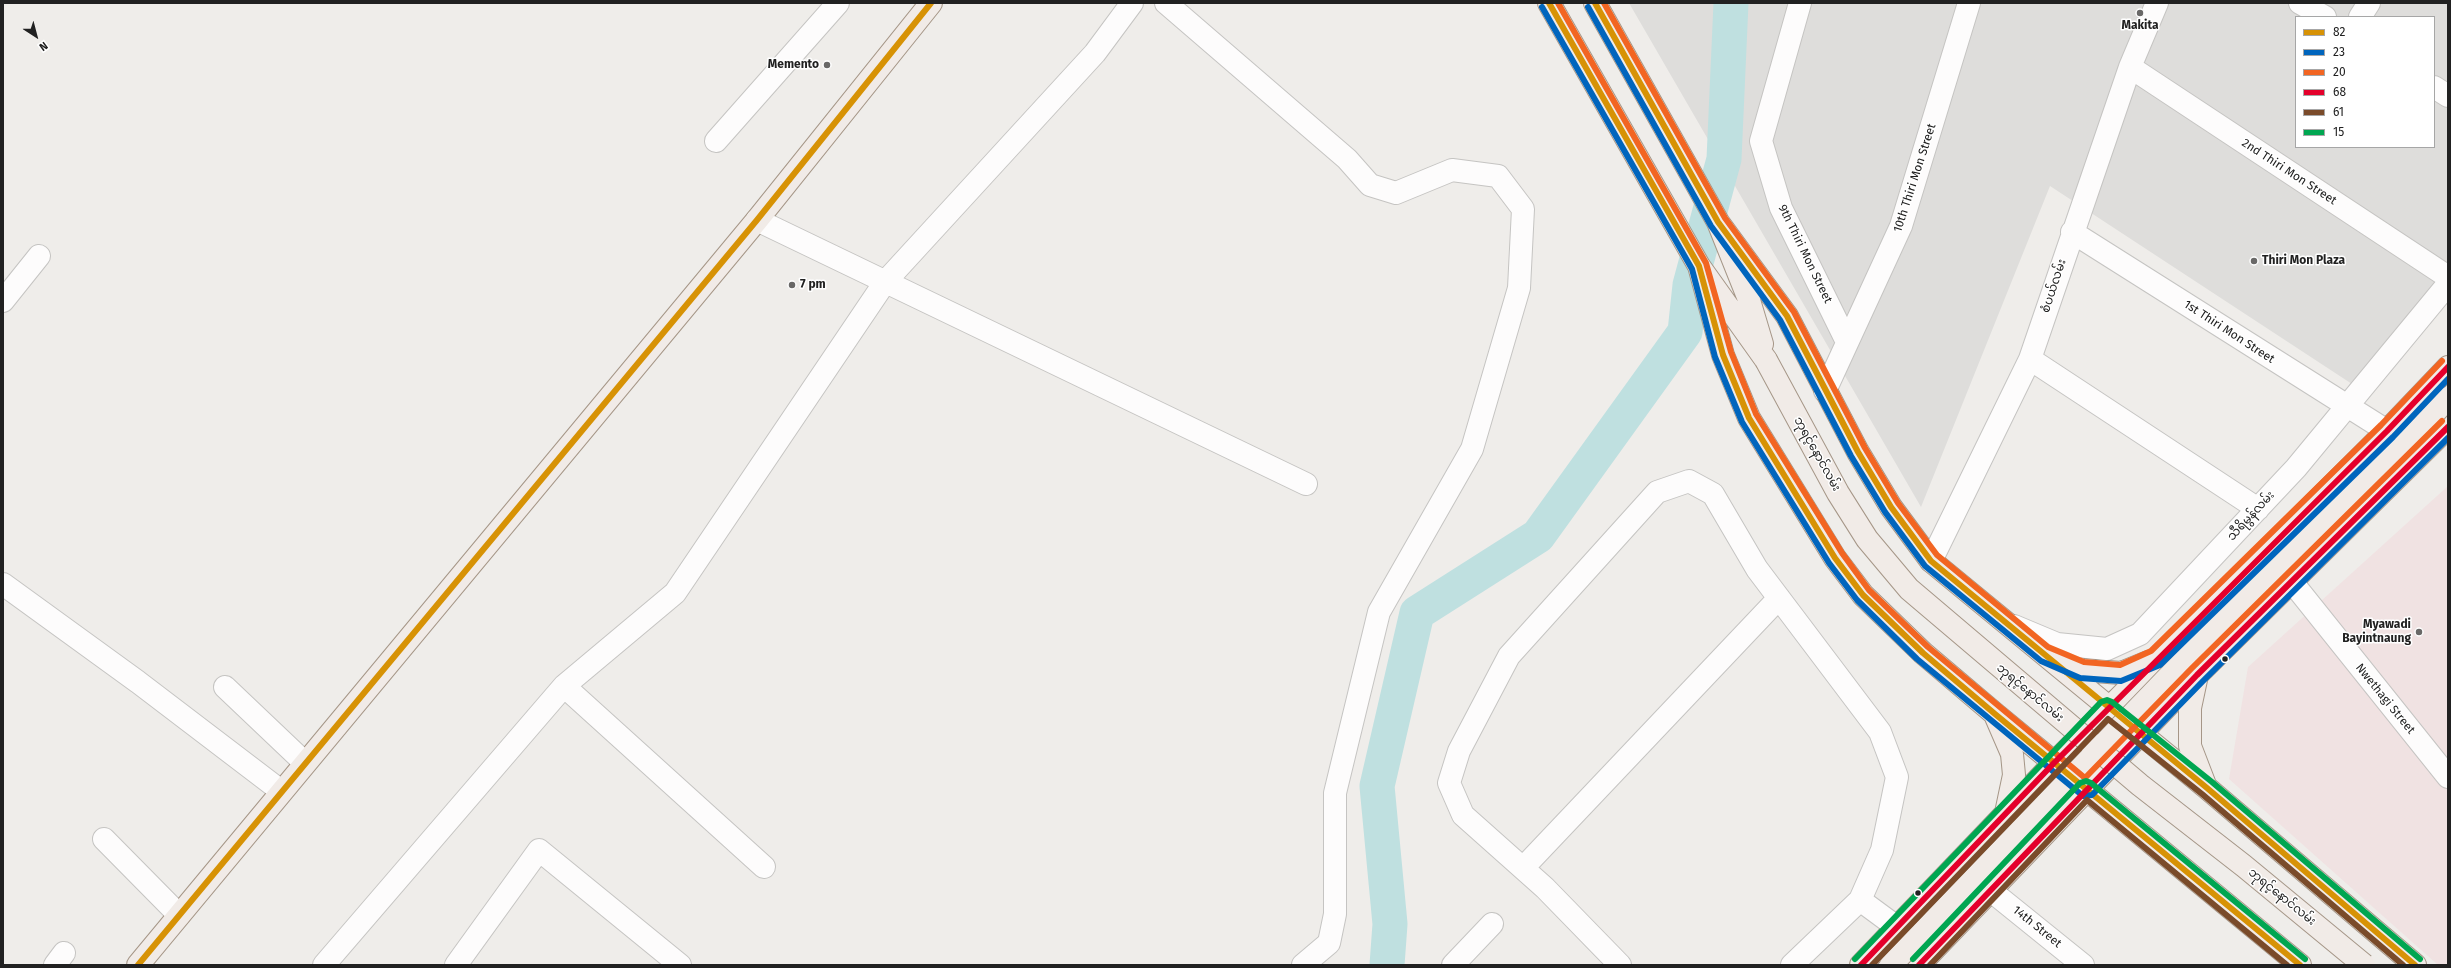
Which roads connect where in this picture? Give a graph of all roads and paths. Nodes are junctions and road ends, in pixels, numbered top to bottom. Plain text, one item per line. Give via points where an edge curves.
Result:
1 (838, 3) edge
2 (931, 3) edge
3 (1132, 3) edge
4 (1166, 3) edge
5 (1549, 3) edge
6 (1595, 3) edge
7 (1800, 3) edge
8 (1969, 3) edge
9 (2157, 3) edge
10 (2300, 3) edge
11 (2369, 3) edge
12 (2323, 16) edge
13 (2361, 16) edge
14 (2130, 67) junction
15 (2435, 88) edge
16 (2448, 96) edge
17 (716, 141) dead end
18 (757, 220) junction
19 (1718, 222) junction
20 (2072, 232) junction
21 (39, 256) dead end
22 (1699, 266) junction
23 (2448, 277) edge
24 (885, 282) junction
25 (2448, 284) edge
26 (3, 301) edge
27 (1847, 342) junction
28 (2030, 359) junction
29 (1766, 360) junction
30 (2448, 367) edge
31 (1825, 391) junction
32 (2448, 398) edge
33 (2348, 408) junction
34 (2448, 427) edge
35 (2387, 431) junction
36 (1306, 484) dead end
37 (2258, 509) junction
38 (1931, 561) junction
39 (2292, 582) junction
40 (3, 584) edge
41 (1779, 598) junction
42 (2006, 623) junction
43 (2044, 654) junction
44 (2156, 658) junction
45 (2197, 675) junction
46 (564, 686) junction
47 (225, 687) dead end
48 (2107, 708) junction
49 (1995, 714) junction
50 (2140, 734) junction
51 (305, 763) junction
52 (2054, 763) junction
53 (2448, 777) edge
54 (2207, 788) junction
55 (281, 790) junction
56 (2086, 790) junction
57 (2006, 813) junction
58 (104, 840) dead end
59 (764, 867) dead end
60 (1523, 868) junction
61 (1990, 890) junction
62 (1860, 900) junction
63 (179, 915) junction
64 (1492, 924) dead end
65 (1898, 928) junction
66 (138, 965) edge
67 (324, 965) edge
68 (456, 965) edge
69 (680, 965) edge
70 (1303, 965) edge
71 (1453, 965) edge
72 (1620, 965) edge
73 (1792, 965) edge
74 (1861, 965) edge
75 (1891, 965) edge
76 (1918, 965) edge
77 (2083, 965) edge
78 (2300, 965) edge
79 (2364, 965) edge
80 (2415, 965) edge

1 - 17 street
2 - 18 main road
3 - 24 street via 1095,53
4 - 70 street via 1347,160 1370,185 1396,193 1452,170 1498,176 1523,209 1519,288 1472,450 1379,612 1335,793 1336,914 1328,943
5 - 22 main road, ဘုရင့်နောင်လမ်း
6 - 19 main road, ဘုရင့်နောင်လမ်း
7 - 27 street, 9th Thiri Mon Street via 1762,141 1781,208
8 - 27 street, 10th Thiri Mon Street via 1902,226
9 - 14 street, စံပယ်လမ်း
10 - 12 street
11 - 13 street
14 - 20 street, စံပယ်လမ်း
14 - 23 street, 2nd Thiri Mon Street
15 - 16 street
18 - 24 street
18 - 51 main road
19 - 29 main road, ဘုရင့်နောင်လမ်း via 1748,297
19 - 31 main road, ဘုရင့်နောင်လမ်း via 1787,316
20 - 28 street, စံပယ်လမ်း
20 - 33 street, 1st Thiri Mon Street
21 - 26 street
22 - 29 main road, ဘုရင့်နောင်လမ်း
22 - 49 main road, ဘုရင့်နောင်လမ်း via 1723,355 1750,418 1835,558 1863,595
24 - 36 street
24 - 46 street via 675,592
25 - 33 street, သီရိမွန်လမ်း
27 - 31 street, 10th Thiri Mon Street
28 - 37 street
28 - 38 street, စံပယ်လမ်း
29 - 79 main road, ဘုရင့်နောင်လမ်း, bridge via 1838,494 1867,539 1909,589 2140,785 2244,866
30 - 35 main road
31 - 38 main road, ဘုရင့်နောင်လမ်း via 1891,507
32 - 75 main road, bridge via 2408,442 2208,636
33 - 35 street, 1st Thiri Mon Street
33 - 37 street, သီရိမွန်လမ်း
34 - 39 main road
35 - 44 main road
37 - 42 street, သီရိမွန်လမ်း via 2140,634 2134,637 2107,649 2057,644
38 - 42 main road, ဘုရင့်နောင်လမ်း
39 - 45 main road
39 - 53 street, Nwethagi Street
40 - 55 street
41 - 60 street
41 - 60 street via 1757,569 1713,494 1689,480 1657,492 1510,656 1459,751 1449,783 1463,815
41 - 62 street via 1880,732 1898,777 1882,850
42 - 43 main road, ဘုရင့်နောင်လမ်း
43 - 44 main road via 2082,670 2121,673
43 - 48 main road, ဘုရင့်နောင်လမ်း
44 - 48 main road
45 - 50 main road
45 - 54 main road via 2190,708 2190,746
46 - 59 street
46 - 67 street
47 - 51 street
48 - 50 main road, ဘုရင့်နောင်လမ်း
48 - 52 main road
49 - 52 main road, ဘုရင့်နောင်လမ်း
49 - 57 main road via 2012,754 2014,775
50 - 54 main road, ဘုရင့်နောင်လမ်း
50 - 56 main road
51 - 55 main road
52 - 56 main road, ဘုရင့်နောင်လမ်း
52 - 57 main road
54 - 80 main road, ဘုရင့်နောင်လမ်း
55 - 63 main road
56 - 61 main road
56 - 78 main road, ဘုရင့်နောင်လမ်း
57 - 65 main road
58 - 63 street
60 - 72 street
61 - 76 main road
61 - 77 street, 14th Street
62 - 65 street
62 - 73 street
63 - 66 main road
64 - 71 street
65 - 74 main road
68 - 69 street via 539,850

